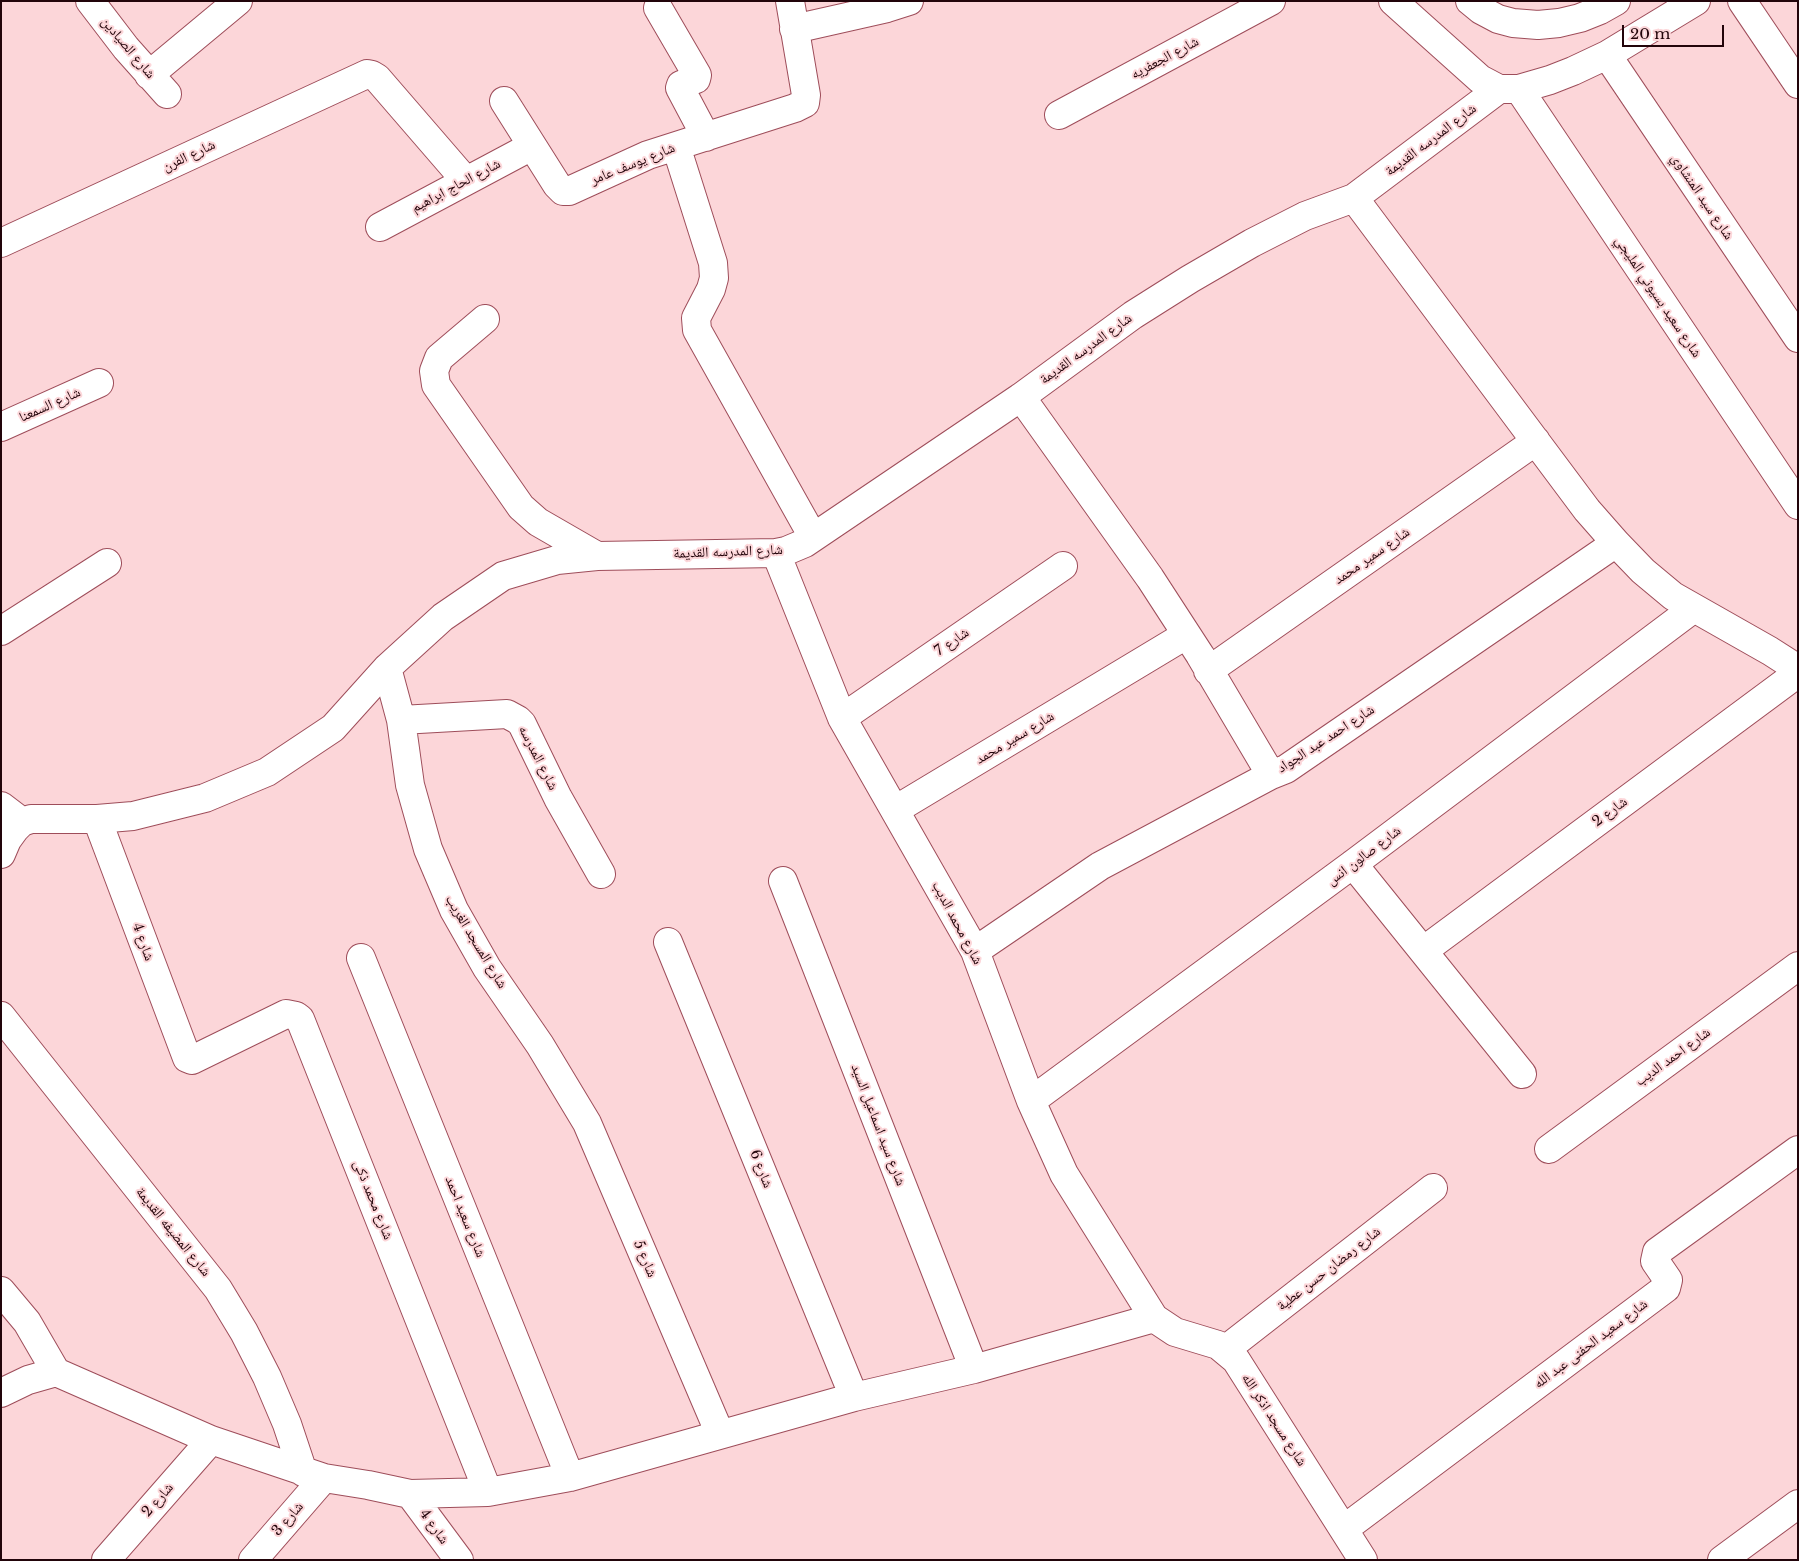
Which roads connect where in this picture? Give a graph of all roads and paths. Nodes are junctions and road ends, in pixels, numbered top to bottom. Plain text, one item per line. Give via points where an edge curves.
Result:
1 (90, 1) edge
2 (238, 1) edge
3 (790, 1) edge
4 (910, 1) edge
5 (1271, 1) edge
6 (1393, 1) edge
7 (1470, 1) edge
8 (1616, 1) edge
9 (1696, 1) edge
10 (1742, 1) edge
11 (658, 8) dead end
12 (794, 28) junction
13 (1607, 55) junction
14 (1798, 84) edge
15 (1509, 89) junction
16 (504, 101) dead end
17 (1059, 114) dead end
18 (706, 137) junction
19 (532, 146) junction
20 (676, 146) junction
21 (466, 181) junction
22 (1354, 198) junction
23 (380, 227) dead end
24 (1, 242) edge
25 (485, 319) dead end
26 (1798, 338) edge
27 (100, 383) dead end
28 (1021, 397) junction
29 (1, 428) edge
30 (1536, 442) junction
31 (1798, 505) edge
32 (813, 537) junction
33 (1616, 543) junction
34 (776, 552) junction
35 (597, 556) junction
36 (107, 563) dead end
37 (1063, 566) dead end
38 (1694, 608) junction
39 (1, 631) edge
40 (1186, 635) junction
41 (387, 668) junction
42 (1798, 669) edge
43 (1208, 671) junction
44 (1798, 673) edge
45 (842, 718) junction
46 (401, 720) junction
47 (1271, 774) junction
48 (895, 810) junction
49 (12, 814) edge
50 (97, 819) junction
51 (1, 854) edge
52 (1353, 864) junction
53 (601, 874) dead end
54 (783, 881) dead end
55 (668, 942) dead end
56 (975, 951) junction
57 (1423, 951) junction
58 (361, 958) dead end
59 (1798, 966) edge
60 (1, 1016) edge
61 (194, 1058) joint
62 (1522, 1074) dead end
63 (565, 1086) joint
64 (1031, 1101) junction
65 (1549, 1149) dead end
66 (1798, 1150) edge
67 (1433, 1188) dead end
68 (1, 1291) edge
69 (1154, 1318) junction
70 (1225, 1350) junction
71 (974, 1369) junction
72 (56, 1372) junction
73 (1, 1393) edge
74 (854, 1397) junction
75 (720, 1434) junction
76 (211, 1440) junction
77 (313, 1475) junction
78 (570, 1477) junction
79 (488, 1492) junction
80 (410, 1494) junction
81 (1798, 1504) edge
82 (1344, 1529) junction
83 (106, 1560) edge
84 (253, 1560) edge
85 (459, 1560) edge
86 (1363, 1560) edge
87 (1722, 1560) edge

1 - 2 street, شارع الصيادين via 158,84
3 - 12 street
4 - 12 street
5 - 17 street, شارع الجعفريه
6 - 15 street via 1480,79
7 - 8 street via 1498,19 1538,24 1580,18
9 - 13 street
10 - 14 street
11 - 18 street via 697,75 680,88
12 - 18 street, شارع يوسف عامر via 805,103
13 - 15 street via 1550,80
13 - 26 street, شارع سيد المنشاوي
15 - 22 street, شارع المدرسه القديمة
15 - 31 street, شارع سعيد بسيوني المليجي
16 - 19 street, شارع يوسف عامر
18 - 20 street, شارع يوسف عامر
19 - 20 street, شارع يوسف عامر via 557,186 566,191
19 - 21 street, شارع الحاج ابراهيم
20 - 32 street via 713,263 714,278 696,318 697,330
21 - 23 street, شارع الحاج ابراهيم
21 - 24 street, شارع الفرن via 376,78 366,74
22 - 28 street, شارع المدرسه القديمة via 1305,216 1190,279 1133,315
22 - 30 street
25 - 35 street via 439,358 434,371 436,384 521,508 538,522
27 - 29 street, شارع السمعنا
28 - 32 street, شارع المدرسه القديمة
28 - 40 street
30 - 33 street
30 - 43 street, شارع سمير محمد
32 - 34 street, شارع المدرسه القديمة via 796,548
33 - 38 street via 1643,571 1673,596
33 - 47 street, شارع احمد عبد الجواد via 1286,769
34 - 35 street, شارع المدرسه القديمة
34 - 45 street, شارع محمد الديب
35 - 41 street, شارع المدرسه القديمة via 557,560 503,576 443,616
36 - 39 street
37 - 45 street, شارع 7
38 - 42 street
38 - 52 street, شارع صالون انس
40 - 43 street
40 - 48 street, شارع سمير محمد
41 - 46 street, شارع المسجد الغريب
41 - 50 street, شارع المدرسه القديمة via 333,728 266,772 205,798 133,816
43 - 47 street
44 - 57 street, شارع 2
45 - 48 street, شارع محمد الديب
46 - 53 street, شارع المدرسه via 500,714 518,720
46 - 63 street, شارع المسجد الغريب via 410,785 428,849 454,910
47 - 56 street, شارع احمد عبد الجواد via 1105,863
48 - 56 street, شارع محمد الديب
49 - 50 street, شارع المدرسه القديمة
49 - 51 street
50 - 61 street, شارع 4 via 185,1056
52 - 57 street
52 - 64 street, شارع صالون انس
54 - 71 street, شارع سيد اسماعيل السيد
55 - 74 street, شارع 6
56 - 64 street, شارع محمد الديب
57 - 62 street
58 - 78 street, شارع سعيد احمد
59 - 65 street, شارع احمد الديب
60 - 77 street, شارع المضيفه القديمة via 218,1289 267,1377
61 - 79 street, شارع محمد ذكى via 286,1014 300,1019
63 - 75 street, شارع 5 via 587,1123
64 - 69 street, شارع محمد الديب via 1064,1174
66 - 82 street, شارع سعيد الحفنى عبد الله via 1657,1252 1655,1261 1668,1280 1666,1288
67 - 70 street, شارع رمضان حسن عطية
68 - 72 street via 27,1322
69 - 70 street, شارع مسجد اذكر الله via 1175,1332
69 - 71 street
70 - 82 street, شارع مسجد اذكر الله via 1236,1360
71 - 74 street
72 - 73 street via 28,1380
72 - 76 street
74 - 75 street
75 - 78 street
76 - 77 street
76 - 83 street, شارع 2
77 - 80 street
77 - 84 street, شارع 3
78 - 79 street
79 - 80 street
80 - 85 street, شارع 4
81 - 87 street
82 - 86 street, شارع مسجد اذكر الله

